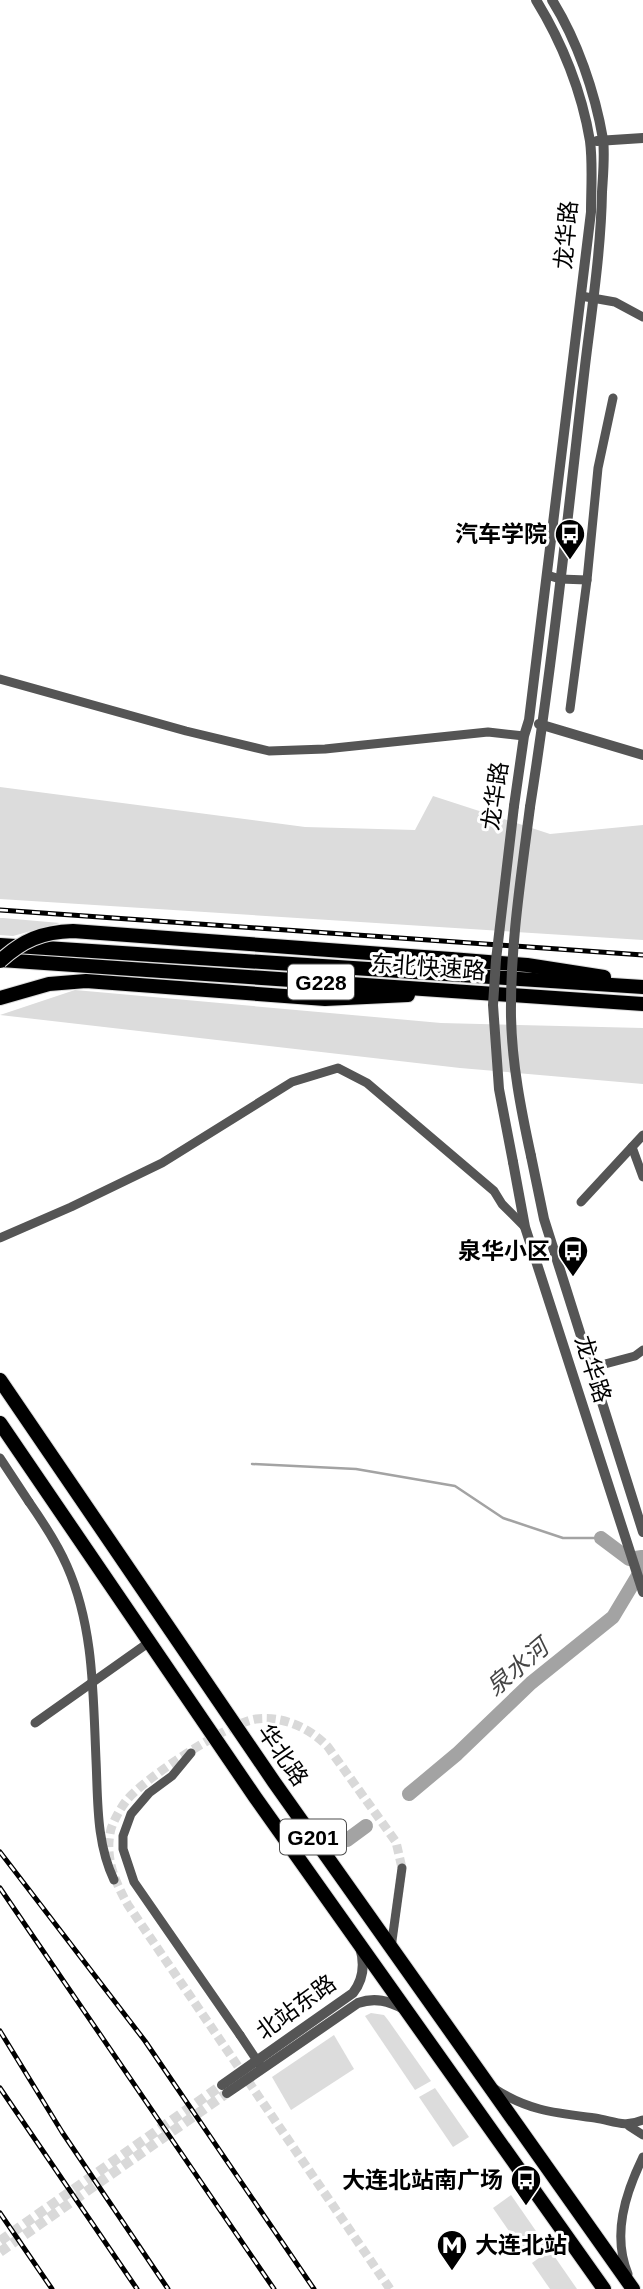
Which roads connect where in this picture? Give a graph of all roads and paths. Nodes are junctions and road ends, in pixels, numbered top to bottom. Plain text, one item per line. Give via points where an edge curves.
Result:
1 (536, 0) edge
2 (552, 0) edge
3 (643, 138) edge
4 (603, 141) junction
5 (590, 142) junction
6 (581, 296) junction
7 (593, 299) junction
8 (643, 317) edge
9 (612, 398) dead end
10 (547, 575) junction
11 (560, 579) junction
12 (587, 580) junction
13 (0, 679) edge
14 (570, 709) dead end
15 (529, 720) junction
16 (542, 725) junction
17 (524, 736) junction
18 (643, 755) edge
19 (0, 945) edge
20 (0, 960) edge
21 (643, 986) edge
22 (459, 992) junction
23 (0, 998) edge
24 (643, 1004) edge
25 (643, 1135) edge
26 (632, 1147) junction
27 (643, 1177) edge
28 (581, 1202) dead end
29 (525, 1227) junction
30 (0, 1238) edge
31 (643, 1349) edge
32 (590, 1368) junction
33 (0, 1380) edge
34 (0, 1423) edge
35 (0, 1458) edge
36 (643, 1532) edge
37 (643, 1592) edge
38 (148, 1643) junction
39 (35, 1723) dead end
40 (191, 1753) dead end
41 (402, 1868) tunnel mouth
42 (114, 1880) dead end
43 (359, 1945) junction
44 (391, 1948) junction
45 (405, 2009) junction
46 (260, 2065) junction
47 (489, 2085) junction
48 (225, 2089) tunnel mouth
49 (643, 2120) edge
50 (629, 2126) junction
51 (643, 2134) edge
52 (643, 2157) edge
53 (604, 2289) edge
54 (634, 2289) edge

1 - 5 street, 龙华路 via 566,56
2 - 4 street, 龙华路 via 579,57
3 - 4 street
4 - 5 street
4 - 7 street, 龙华路
5 - 6 street, 龙华路 via 591,212
6 - 7 street
6 - 10 street, 龙华路
7 - 8 street via 615,302
7 - 11 street, 龙华路
9 - 12 street via 597,468
10 - 11 street
10 - 15 street, 龙华路
11 - 12 street
11 - 16 street, 龙华路
12 - 14 street
13 - 17 street via 269,751 488,732
15 - 16 street
15 - 17 street, 龙华路
16 - 18 street
16 - 32 street, 龙华路, bridge via 513,958 511,1018 518,1091 544,1219
17 - 29 street, 龙华路, bridge via 493,1005 499,1089
19 - 21 highway, 东北快速路 / G228
20 - 21 highway, bridge via 36,936 74,931 554,968
20 - 22 highway, 东北快速路 / G228
22 - 23 highway via 325,999 86,981 49,984
22 - 24 highway, 东北快速路 / G228
25 - 26 street
26 - 27 street
26 - 28 street
29 - 30 street via 484,1182 367,1083 338,1068 292,1082 162,1163
29 - 37 street, 龙华路
31 - 32 street via 635,1356
32 - 36 street, 龙华路
33 - 44 highway, 华北路 / G201 via 174,1639
34 - 38 highway, 华北路 / G201
35 - 42 street, bridge via 66,1563 85,1619 100,1832
38 - 39 street
38 - 43 highway, 华北路 / G201
40 - 46 street, bridge via 131,1814 123,1849 134,1882
41 - 44 street
43 - 45 highway, 华北路 / G201
43 - 46 street, 北站东路 via 363,1967 353,1993
44 - 47 highway, 华北路 / G201
45 - 46 street, 北站东路 via 385,2001 358,2003
45 - 53 highway, 华北路 / G201
46 - 48 street, 北站东路
47 - 50 street via 549,2113
47 - 54 highway, 华北路 / G201
49 - 50 street
50 - 51 street
52 - 54 street via 630,2184 621,2237 624,2264

